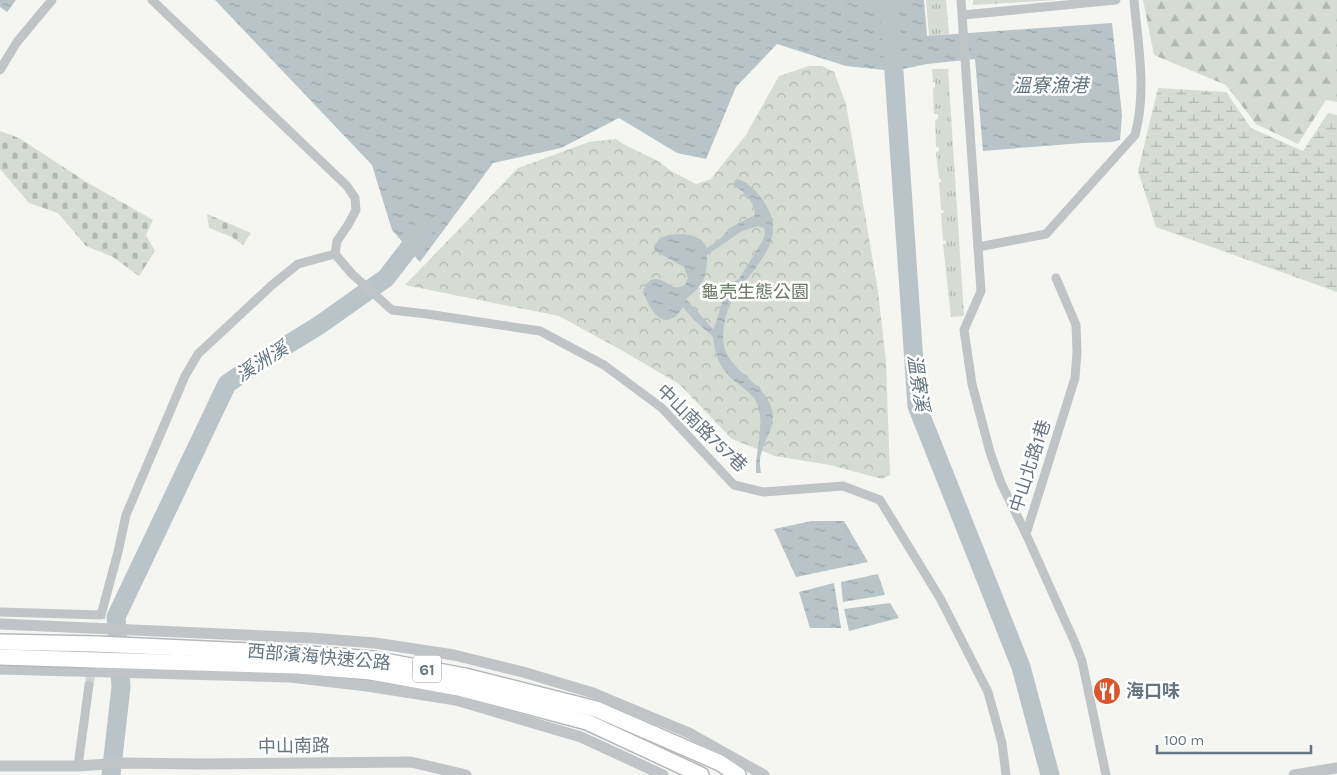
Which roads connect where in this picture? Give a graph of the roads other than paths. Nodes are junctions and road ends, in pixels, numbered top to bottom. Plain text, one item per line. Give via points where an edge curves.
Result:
1 (52, 0) edge
2 (152, 0) edge
3 (961, 0) edge
4 (1116, 0) edge
5 (1134, 0) edge
6 (963, 15) junction
7 (0, 70) edge
8 (978, 247) junction
9 (335, 254) junction
10 (1056, 278) dead end
11 (1026, 534) junction
12 (0, 612) edge
13 (0, 624) edge
14 (0, 642) edge
15 (0, 657) edge
16 (0, 670) edge
17 (90, 685) tunnel mouth
18 (0, 766) edge
19 (78, 766) junction
20 (1337, 768) edge
21 (466, 775) edge
22 (663, 775) edge
23 (701, 775) edge
24 (738, 775) edge
25 (764, 775) edge
26 (1006, 775) edge
27 (1106, 775) edge
28 (1294, 775) edge

1 - 7 street via 17,42
2 - 9 street via 347,186 355,198 356,210 337,241
3 - 6 street
4 - 6 street
5 - 8 street via 1141,92 1135,135 1046,234
6 - 8 street
8 - 11 street via 981,291 964,330 972,384 1001,483
9 - 12 street via 298,264 198,354 184,376 126,515 101,615
9 - 26 street, 中山南路757巷 via 392,310 540,331 604,365 662,408 734,486 764,492 843,486 880,500 940,598 988,692 1002,743
10 - 11 street, 中山北路1巷 via 1076,325 1075,378
11 - 27 street, 中山北路1巷 via 1082,661
13 - 25 street via 311,638 375,643 454,655 593,693 689,734
14 - 24 highway, 西部濱海快速公路 / 61, bridge via 277,652 382,661 465,676 596,709 720,763
15 - 23 highway, 西部濱海快速公路 / 61, bridge via 298,666 371,672 459,688 587,722
16 - 22 street via 290,677 456,700 581,737
17 - 19 street
18 - 19 street
19 - 21 street, 中山南路 via 122,762 411,762
20 - 28 street

